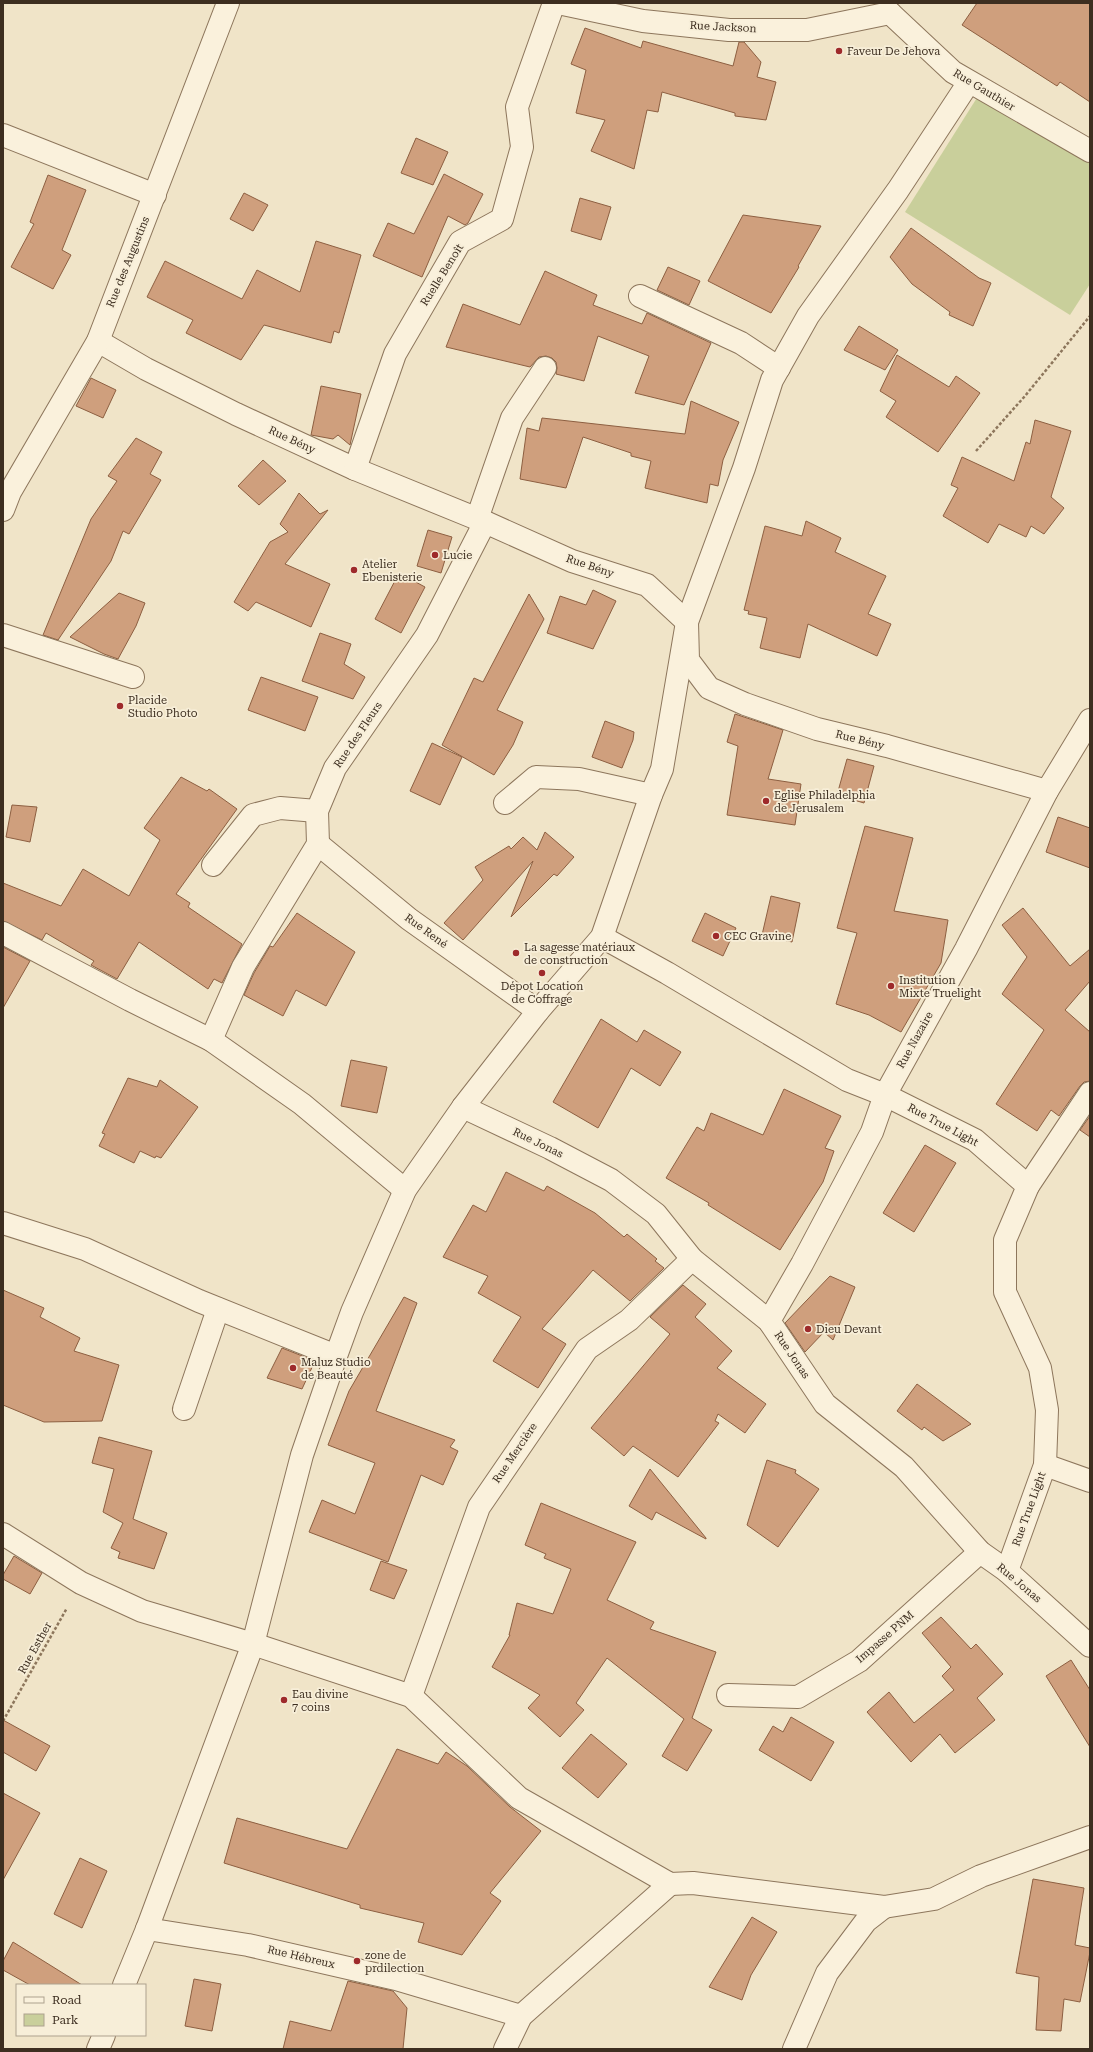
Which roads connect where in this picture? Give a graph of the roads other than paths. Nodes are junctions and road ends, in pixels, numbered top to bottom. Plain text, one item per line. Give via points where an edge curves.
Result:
1 (228, 3) edge
2 (554, 3) edge
3 (558, 3) edge
4 (889, 8) edge
5 (969, 82) junction
6 (3, 135) edge
7 (1090, 151) edge
8 (155, 195) junction
9 (640, 296) dead end
10 (98, 341) junction
11 (545, 368) dead end
12 (779, 368) junction
13 (354, 469) junction
14 (5, 497) edge
15 (481, 521) junction
16 (687, 622) junction
17 (3, 635) edge
18 (133, 677) dead end
19 (1090, 720) edge
20 (1047, 791) junction
21 (651, 795) junction
22 (505, 803) dead end
23 (317, 811) junction
24 (318, 844) junction
25 (213, 865) dead end
26 (3, 933) edge
27 (602, 937) junction
28 (538, 1011) junction
29 (211, 1040) junction
30 (1090, 1092) edge
31 (885, 1095) junction
32 (463, 1107) junction
33 (1028, 1186) junction
34 (405, 1190) junction
35 (3, 1223) edge
36 (692, 1259) junction
37 (218, 1309) junction
38 (769, 1321) junction
39 (336, 1356) junction
40 (184, 1409) dead end
41 (1045, 1465) junction
42 (1090, 1481) edge
43 (3, 1534) edge
44 (980, 1552) junction
45 (1007, 1571) junction
46 (253, 1644) junction
47 (1090, 1646) edge
48 (728, 1695) dead end
49 (411, 1696) junction
50 (1090, 1837) edge
51 (670, 1884) junction
52 (884, 1908) junction
53 (147, 1929) junction
54 (124, 1984) edge
55 (521, 2016) junction
56 (104, 2036) edge
57 (98, 2049) edge
58 (505, 2049) edge
59 (794, 2049) edge

1 - 8 street, Rue des Augustins
2 - 13 street, Ruelle Benoît via 518,107 522,147 502,219 460,242 395,354
3 - 4 street, Rue Jackson via 643,21 729,30 807,30
4 - 5 street, Rue Gauthier via 953,72
5 - 7 street, Rue Gauthier
5 - 12 street via 898,190 808,316
6 - 8 street
8 - 10 street, Rue des Augustins
9 - 12 street via 741,343
10 - 13 street, Rue Bény via 146,369
10 - 14 street, Rue des Augustins
11 - 15 street, Rue des Fleurs via 512,418
12 - 16 street via 772,380 744,468
13 - 15 street, Rue Bény
15 - 16 street, Rue Bény via 572,561 647,585
15 - 23 street, Rue des Fleurs via 427,635 335,768
16 - 20 street, Rue Bény via 688,660 709,688 817,730 886,746
16 - 21 street via 662,769
17 - 18 street
19 - 20 street, Rue Nazaire
20 - 31 street, Rue Nazaire via 966,949
21 - 22 street via 580,779 536,777
21 - 27 street
23 - 24 street, Rue des Fleurs
23 - 25 street via 280,808 253,815
24 - 28 street, Rue René via 409,919
24 - 29 street via 244,967
26 - 29 street
27 - 28 street
27 - 31 street, Rue True Light via 847,1080
28 - 32 street
29 - 34 street via 302,1104
30 - 33 street
31 - 33 street, Rue True Light via 975,1140
31 - 38 street, Rue Nazaire via 872,1132
32 - 34 street
32 - 36 street, Rue Jonas via 611,1180 656,1214
33 - 41 street, Rue True Light via 1004,1240 1005,1292 1040,1368 1047,1410
34 - 39 street via 352,1312
35 - 37 street via 85,1249
36 - 38 street, Rue Jonas
36 - 49 street, Rue Mercière via 629,1320 587,1349 479,1506
37 - 39 street
37 - 40 street
38 - 44 street, Rue Jonas via 825,1404 904,1468
39 - 46 street via 302,1456
41 - 42 street
41 - 45 street, Rue True Light
43 - 46 street via 81,1583 142,1611
44 - 45 street, Rue Jonas
44 - 48 street, Impasse PNM via 859,1661 798,1697
45 - 47 street, Rue Jonas
46 - 49 street
46 - 53 street
49 - 51 street via 519,1798
50 - 52 street via 982,1876 934,1899
51 - 52 street via 693,1883
51 - 55 street
52 - 59 street via 866,1921 827,1973
53 - 54 street
53 - 55 street, Rue Hébreux via 248,1945 396,1979
55 - 58 street
56 - 57 street

